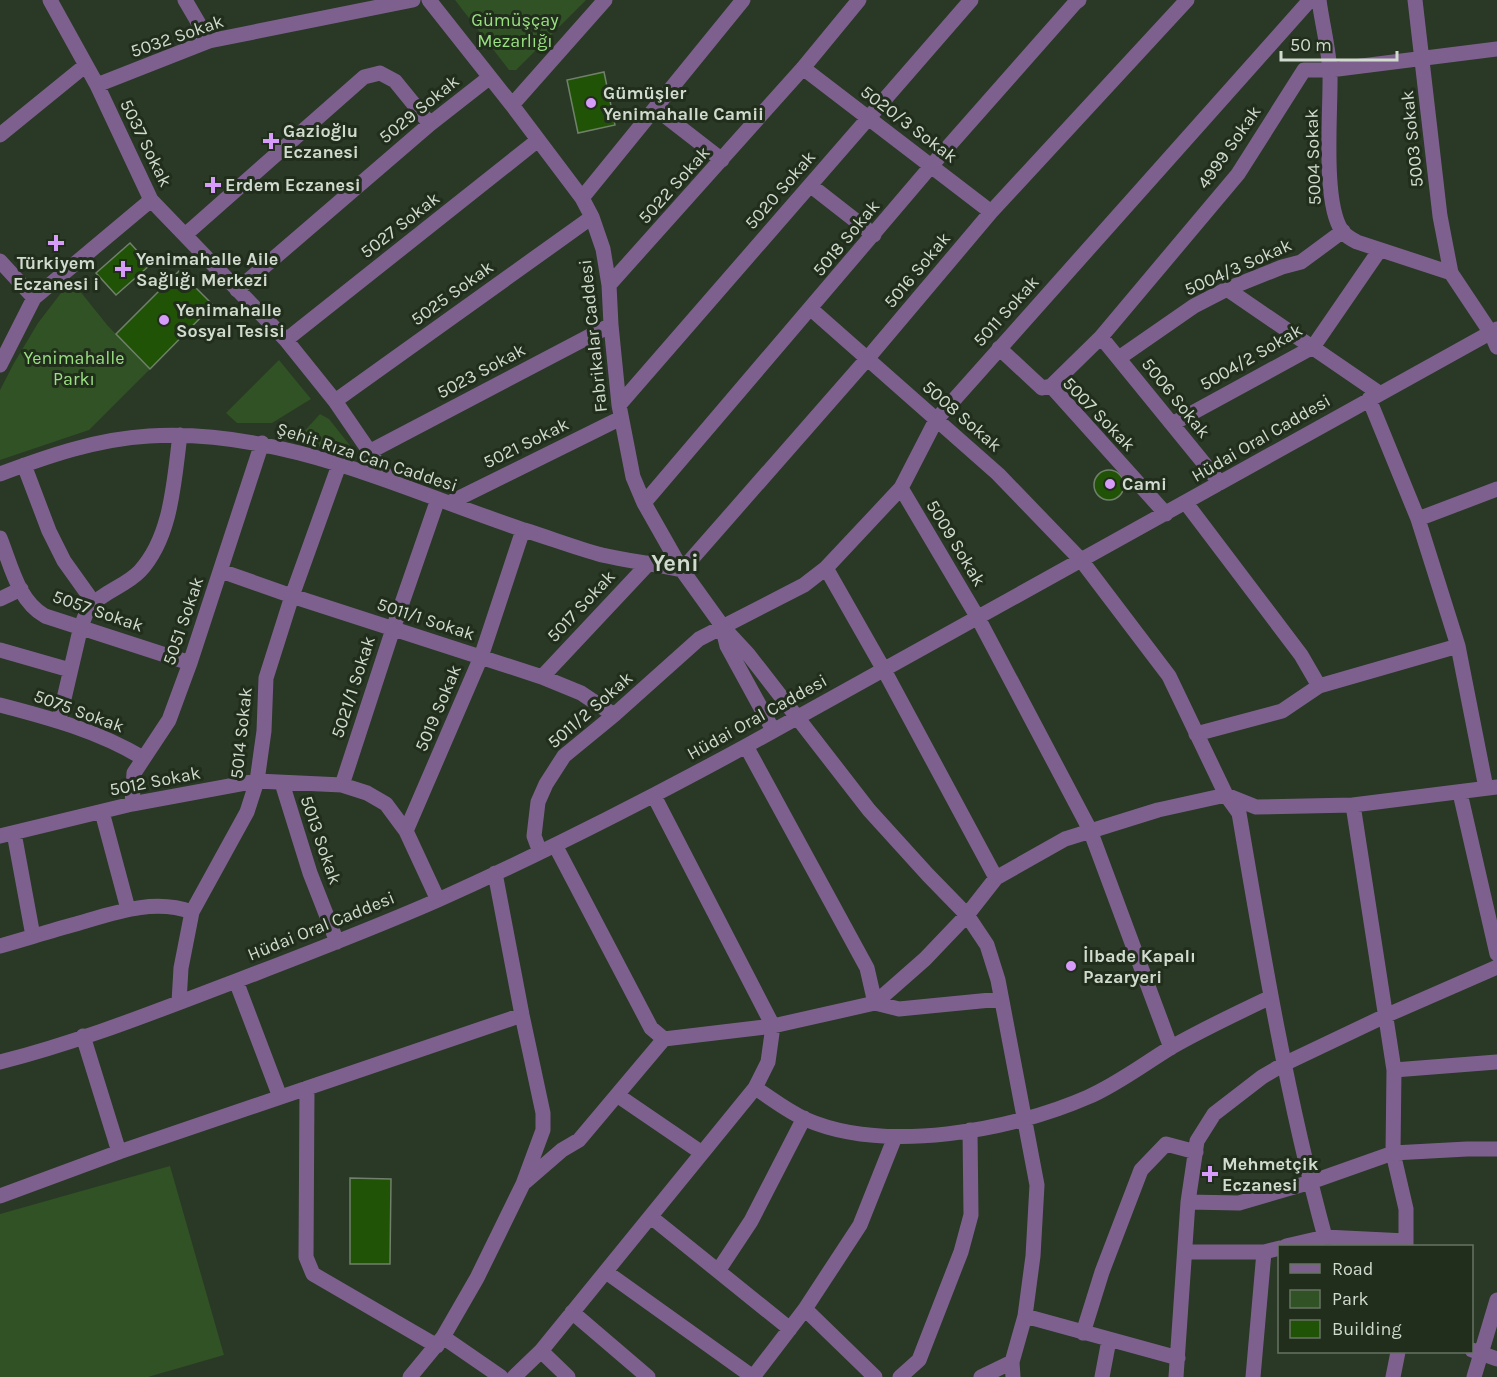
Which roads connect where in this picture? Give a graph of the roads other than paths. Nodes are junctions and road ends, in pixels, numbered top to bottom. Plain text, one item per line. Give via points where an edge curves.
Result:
1 (50, 0) edge
2 (185, 0) edge
3 (413, 0) edge
4 (429, 0) edge
5 (605, 0) edge
6 (743, 0) edge
7 (859, 0) edge
8 (971, 0) edge
9 (1187, 0) edge
10 (1310, 0) edge
11 (1319, 0) edge
12 (1415, 0) edge
13 (1075, 1) edge
14 (209, 41) junction
15 (1497, 49) edge
16 (1423, 59) junction
17 (86, 65) junction
18 (804, 68) junction
19 (1330, 70) junction
20 (490, 77) junction
21 (97, 85) junction
22 (512, 105) junction
23 (655, 108) junction
24 (869, 118) junction
25 (430, 124) junction
26 (0, 135) edge
27 (538, 140) junction
28 (722, 160) junction
29 (932, 165) junction
30 (810, 185) junction
31 (582, 198) junction
32 (151, 200) junction
33 (991, 212) junction
34 (592, 217) junction
35 (1343, 231) junction
36 (874, 235) junction
37 (185, 236) junction
38 (1379, 251) junction
39 (0, 261) edge
40 (1451, 273) junction
41 (609, 285) junction
42 (1227, 289) junction
43 (237, 290) junction
44 (34, 298) junction
45 (811, 309) junction
46 (611, 325) junction
47 (1494, 331) edge
48 (1101, 337) junction
49 (286, 340) junction
50 (1312, 347) junction
51 (1497, 347) edge
52 (999, 348) junction
53 (1119, 358) junction
54 (867, 359) junction
55 (0, 365) edge
56 (1051, 386) junction
57 (1374, 396) junction
58 (335, 401) junction
59 (620, 412) junction
60 (936, 420) junction
61 (1172, 424) junction
62 (180, 435) junction
63 (262, 443) junction
64 (369, 452) junction
65 (24, 465) junction
66 (339, 465) junction
67 (0, 474) edge
68 (389, 480) junction
69 (1220, 483) junction
70 (901, 488) junction
71 (1497, 489) edge
72 (444, 501) junction
73 (644, 503) junction
74 (1186, 503) junction
75 (1166, 514) junction
76 (1418, 519) junction
77 (524, 530) junction
78 (0, 538) edge
79 (1081, 560) junction
80 (649, 562) junction
81 (826, 568) junction
82 (682, 570) junction
83 (221, 571) junction
84 (21, 589) junction
85 (292, 596) junction
86 (0, 599) edge
87 (94, 603) junction
88 (978, 618) junction
89 (81, 626) junction
90 (723, 627) junction
91 (393, 629) junction
92 (1458, 646) junction
93 (0, 650) edge
94 (481, 657) junction
95 (190, 663) junction
96 (70, 670) junction
97 (884, 670) junction
98 (542, 677) junction
99 (1319, 686) junction
100 (0, 705) edge
101 (614, 715) junction
102 (797, 718) junction
103 (59, 720) junction
104 (773, 730) junction
105 (1196, 734) junction
106 (746, 746) junction
107 (143, 759) junction
108 (257, 781) junction
109 (282, 783) junction
110 (342, 785) junction
111 (1491, 788) edge
112 (1460, 793) junction
113 (1226, 795) junction
114 (654, 796) junction
115 (132, 804) junction
116 (1353, 805) junction
117 (102, 812) junction
118 (1090, 830) junction
119 (406, 831) junction
120 (7, 834) edge
121 (555, 845) junction
122 (540, 852) junction
123 (495, 873) junction
124 (996, 878) junction
125 (438, 900) junction
126 (128, 909) junction
127 (192, 912) junction
128 (968, 915) junction
129 (33, 936) junction
130 (337, 942) junction
131 (0, 946) edge
132 (1497, 954) edge
133 (1497, 967) edge
134 (236, 981) junction
135 (1271, 997) junction
136 (1000, 999) junction
137 (179, 1002) junction
138 (875, 1003) junction
139 (522, 1015) junction
140 (1385, 1016) junction
141 (773, 1026) junction
142 (83, 1036) junction
143 (664, 1039) junction
144 (1171, 1048) junction
145 (0, 1062) edge
146 (1497, 1062) edge
147 (1284, 1064) junction
148 (1394, 1070) junction
149 (307, 1088) junction
150 (755, 1088) junction
151 (617, 1095) junction
152 (280, 1097) junction
153 (804, 1118) junction
154 (1025, 1120) junction
155 (970, 1130) junction
156 (896, 1137) junction
157 (1497, 1149) edge
158 (119, 1152) junction
159 (1196, 1152) junction
160 (702, 1153) junction
161 (1393, 1154) junction
162 (1311, 1182) junction
163 (523, 1184) junction
164 (0, 1196) edge
165 (1188, 1202) junction
166 (651, 1217) junction
167 (1325, 1237) junction
168 (1406, 1244) edge
169 (1290, 1245) edge
170 (1278, 1248) edge
171 (1185, 1252) junction
172 (1264, 1252) junction
173 (718, 1271) junction
174 (606, 1272) junction
175 (1497, 1300) edge
176 (805, 1309) junction
177 (572, 1312) junction
178 (1025, 1316) junction
179 (790, 1329) junction
180 (1083, 1333) junction
181 (1109, 1340) junction
182 (440, 1341) junction
183 (540, 1351) junction
184 (1398, 1353) edge
185 (1484, 1354) edge
186 (1178, 1358) junction
187 (1013, 1370) edge
188 (410, 1377) edge
189 (501, 1377) edge
190 (514, 1377) edge
191 (568, 1377) edge
192 (648, 1377) edge
193 (753, 1377) edge
194 (875, 1377) edge
195 (900, 1377) edge
196 (981, 1377) edge
197 (1102, 1377) edge
198 (1176, 1377) edge
199 (1253, 1377) edge
200 (1394, 1377) edge
201 (1474, 1377) edge

1 - 17 street, 5037 Sokak
2 - 14 street
3 - 14 street, 5032 Sokak
4 - 20 street, Fabrikalar Caddesi
5 - 22 street
6 - 23 street
7 - 18 street, 5022 Sokak
8 - 24 street, 5020 Sokak
9 - 33 street, 5016 Sokak
10 - 52 street, 5011 Sokak
11 - 19 street, 5004 Sokak
12 - 16 street, 5003 Sokak
13 - 29 street, 5018 Sokak
14 - 21 street, 5032 Sokak
15 - 16 street, 4999 Sokak
16 - 19 street, 4999 Sokak
16 - 40 street, 5003 Sokak via 1440,216
17 - 21 street, 5037 Sokak
17 - 26 street
18 - 24 street, 5020/3 Sokak
18 - 28 street, 5022 Sokak
19 - 35 street, 5004 Sokak via 1330,181 1333,208
19 - 48 street, 4999 Sokak via 1304,70 1238,174
20 - 22 street, Fabrikalar Caddesi
20 - 25 street, 5029 Sokak
21 - 32 street, 5037 Sokak
22 - 27 street, Fabrikalar Caddesi
23 - 28 street
23 - 31 street
24 - 29 street, 5020/3 Sokak
24 - 30 street, 5020 Sokak
25 - 37 street via 395,81 380,73 364,77
25 - 43 street, 5029 Sokak
27 - 31 street, Fabrikalar Caddesi
27 - 49 street, 5027 Sokak
28 - 41 street, 5022 Sokak
29 - 33 street, 5020/3 Sokak
29 - 36 street, 5018 Sokak
30 - 36 street
30 - 59 street, 5020 Sokak
31 - 34 street, Fabrikalar Caddesi
32 - 37 street, 5037 Sokak
32 - 44 street
33 - 54 street, 5016 Sokak
34 - 41 street, Fabrikalar Caddesi
34 - 58 street, 5025 Sokak
35 - 38 street
35 - 42 street, 5004/3 Sokak via 1301,262
36 - 45 street, 5018 Sokak
37 - 43 street, 5037 Sokak
38 - 40 street
38 - 50 street, 5004/2 Sokak
39 - 44 street
40 - 47 street
41 - 46 street, Fabrikalar Caddesi
42 - 50 street
42 - 53 street, 5004/3 Sokak via 1194,306
43 - 49 street, 5037 Sokak
44 - 55 street
45 - 54 street, 5008 Sokak
45 - 73 street, 5018 Sokak
46 - 59 street, Fabrikalar Caddesi
46 - 64 street, 5023 Sokak
47 - 51 street
47 - 57 street, Hüdai Oral Caddesi
48 - 53 street, 5006 Sokak
48 - 56 street, 4999 Sokak
49 - 58 street, 5037 Sokak
50 - 57 street
50 - 61 street, 5004/2 Sokak
52 - 56 street, 5007 Sokak via 1042,388
52 - 60 street, 5011 Sokak
53 - 61 street, 5006 Sokak
54 - 60 street, 5008 Sokak
54 - 82 street, 5016 Sokak
56 - 75 street, 5007 Sokak
57 - 69 street, Hüdai Oral Caddesi
57 - 76 street
58 - 64 street, 5037 Sokak
59 - 72 street, 5021 Sokak
59 - 73 street, Fabrikalar Caddesi via 633,477
60 - 70 street, 5011 Sokak
60 - 79 street, 5008 Sokak via 998,474
61 - 69 street, 5006 Sokak
62 - 63 street, Şehit Rıza Can Caddesi
62 - 65 street, Şehit Rıza Can Caddesi via 113,440
62 - 87 street via 168,510 153,552 135,576
63 - 66 street, Şehit Rıza Can Caddesi
63 - 83 street, 5051 Sokak
64 - 68 street, 5037 Sokak
65 - 67 street, Şehit Rıza Can Caddesi
65 - 87 street via 64,561
66 - 68 street, Şehit Rıza Can Caddesi
66 - 85 street, 5014 Sokak
68 - 72 street, Şehit Rıza Can Caddesi
69 - 74 street, Hüdai Oral Caddesi
70 - 81 street, 5011 Sokak
70 - 88 street, 5009 Sokak
71 - 76 street
72 - 77 street, Şehit Rıza Can Caddesi
72 - 91 street, 5021/1 Sokak
73 - 82 street, Fabrikalar Caddesi
74 - 75 street, Hüdai Oral Caddesi
74 - 99 street
75 - 79 street, Hüdai Oral Caddesi
76 - 92 street
77 - 80 street, Şehit Rıza Can Caddesi via 600,554
77 - 94 street, 5019 Sokak
78 - 84 street, 5057 Sokak
79 - 88 street, Hüdai Oral Caddesi
79 - 105 street, 5008 Sokak via 1169,676
80 - 82 street, Şehit Rıza Can Caddesi
80 - 98 street, 5017 Sokak
81 - 90 street, 5011 Sokak via 804,585
81 - 97 street
82 - 90 street, Fabrikalar Caddesi
83 - 85 street, 5011/1 Sokak
83 - 95 street, 5051 Sokak
84 - 86 street
84 - 89 street, 5057 Sokak via 36,611
85 - 91 street, 5011/1 Sokak
85 - 108 street, 5014 Sokak via 266,678
87 - 89 street
88 - 97 street, Hüdai Oral Caddesi
88 - 118 street, 5009 Sokak
89 - 95 street, 5057 Sokak
89 - 96 street
90 - 101 street, 5011/2 Sokak via 699,639
90 - 102 street, Fabrikalar Caddesi
90 - 104 street, Fabrikalar Caddesi via 727,646
91 - 94 street, 5011/1 Sokak
91 - 110 street, 5021/1 Sokak
92 - 99 street
92 - 111 street
93 - 96 street
94 - 98 street, 5011/1 Sokak
94 - 119 street, 5019 Sokak
95 - 107 street, 5051 Sokak via 169,720
96 - 103 street
97 - 102 street, Hüdai Oral Caddesi
97 - 124 street
98 - 101 street, 5011/1 Sokak via 581,693
99 - 105 street via 1282,711
100 - 103 street, 5075 Sokak
101 - 122 street, 5011/2 Sokak via 564,756 546,784 535,819 534,836
102 - 104 street, Hüdai Oral Caddesi
102 - 128 street, Fabrikalar Caddesi via 869,810
103 - 107 street, 5075 Sokak
104 - 106 street, Hüdai Oral Caddesi
105 - 113 street, 5008 Sokak
106 - 114 street, Hüdai Oral Caddesi
106 - 138 street via 867,968
107 - 115 street, 5051 Sokak via 134,773
108 - 109 street, 5012 Sokak
108 - 115 street, 5012 Sokak
108 - 127 street, 5014 Sokak via 247,812
109 - 110 street, 5012 Sokak
109 - 130 street, 5013 Sokak
110 - 119 street, 5012 Sokak via 386,804
111 - 112 street
112 - 116 street
112 - 132 street
113 - 116 street via 1256,807
113 - 118 street
113 - 135 street, 5008 Sokak via 1239,813
114 - 121 street, Hüdai Oral Caddesi
114 - 141 street
115 - 117 street, 5012 Sokak
116 - 140 street
117 - 120 street, 5012 Sokak
117 - 126 street
118 - 124 street via 1049,847
118 - 144 street, 5009 Sokak
119 - 125 street, 5012 Sokak
120 - 129 street
121 - 122 street, Hüdai Oral Caddesi
121 - 143 street via 651,1028
122 - 123 street, Hüdai Oral Caddesi
123 - 125 street, Hüdai Oral Caddesi
123 - 139 street
124 - 128 street
125 - 130 street, Hüdai Oral Caddesi
126 - 127 street via 177,906
126 - 129 street
127 - 137 street, 5014 Sokak
128 - 136 street, Fabrikalar Caddesi via 987,945
128 - 138 street via 926,959
129 - 131 street
130 - 134 street, Hüdai Oral Caddesi
133 - 140 street
134 - 137 street, Hüdai Oral Caddesi
134 - 152 street
135 - 144 street
135 - 147 street, 5008 Sokak
136 - 138 street via 899,1009
136 - 154 street, Fabrikalar Caddesi
137 - 142 street, Hüdai Oral Caddesi
138 - 141 street
139 - 149 street
139 - 163 street via 543,1113 543,1130
140 - 147 street
140 - 148 street
141 - 143 street
141 - 150 street via 768,1062
142 - 145 street, Hüdai Oral Caddesi
142 - 158 street
143 - 151 street
144 - 154 street via 1089,1097
146 - 148 street
147 - 159 street via 1214,1113 1197,1141
147 - 162 street, 5008 Sokak
148 - 161 street
149 - 152 street
149 - 182 street via 306,1257 313,1274
150 - 153 street
150 - 160 street
151 - 160 street
151 - 163 street via 579,1140
152 - 158 street
153 - 156 street via 844,1131
153 - 173 street via 751,1221
154 - 155 street
154 - 178 street, Fabrikalar Caddesi via 1037,1185
155 - 156 street
155 - 195 street via 971,1215 962,1252 918,1360
156 - 176 street via 860,1225
157 - 161 street
158 - 164 street
159 - 165 street
159 - 180 street via 1166,1144 1141,1170
160 - 166 street
161 - 162 street
161 - 168 street via 1406,1209
162 - 165 street via 1239,1203
162 - 167 street, 5008 Sokak
163 - 182 street via 477,1278
165 - 171 street
166 - 173 street
166 - 174 street
167 - 168 street
167 - 169 street
170 - 172 street
171 - 172 street
171 - 186 street
172 - 199 street
173 - 179 street
174 - 177 street
174 - 193 street
175 - 185 street
176 - 179 street
176 - 194 street
177 - 183 street
177 - 192 street
178 - 180 street
178 - 187 street, Fabrikalar Caddesi
179 - 193 street
180 - 181 street
181 - 186 street
181 - 197 street
182 - 188 street
182 - 189 street
183 - 190 street
183 - 191 street
184 - 200 street
185 - 201 street
186 - 198 street
187 - 196 street

